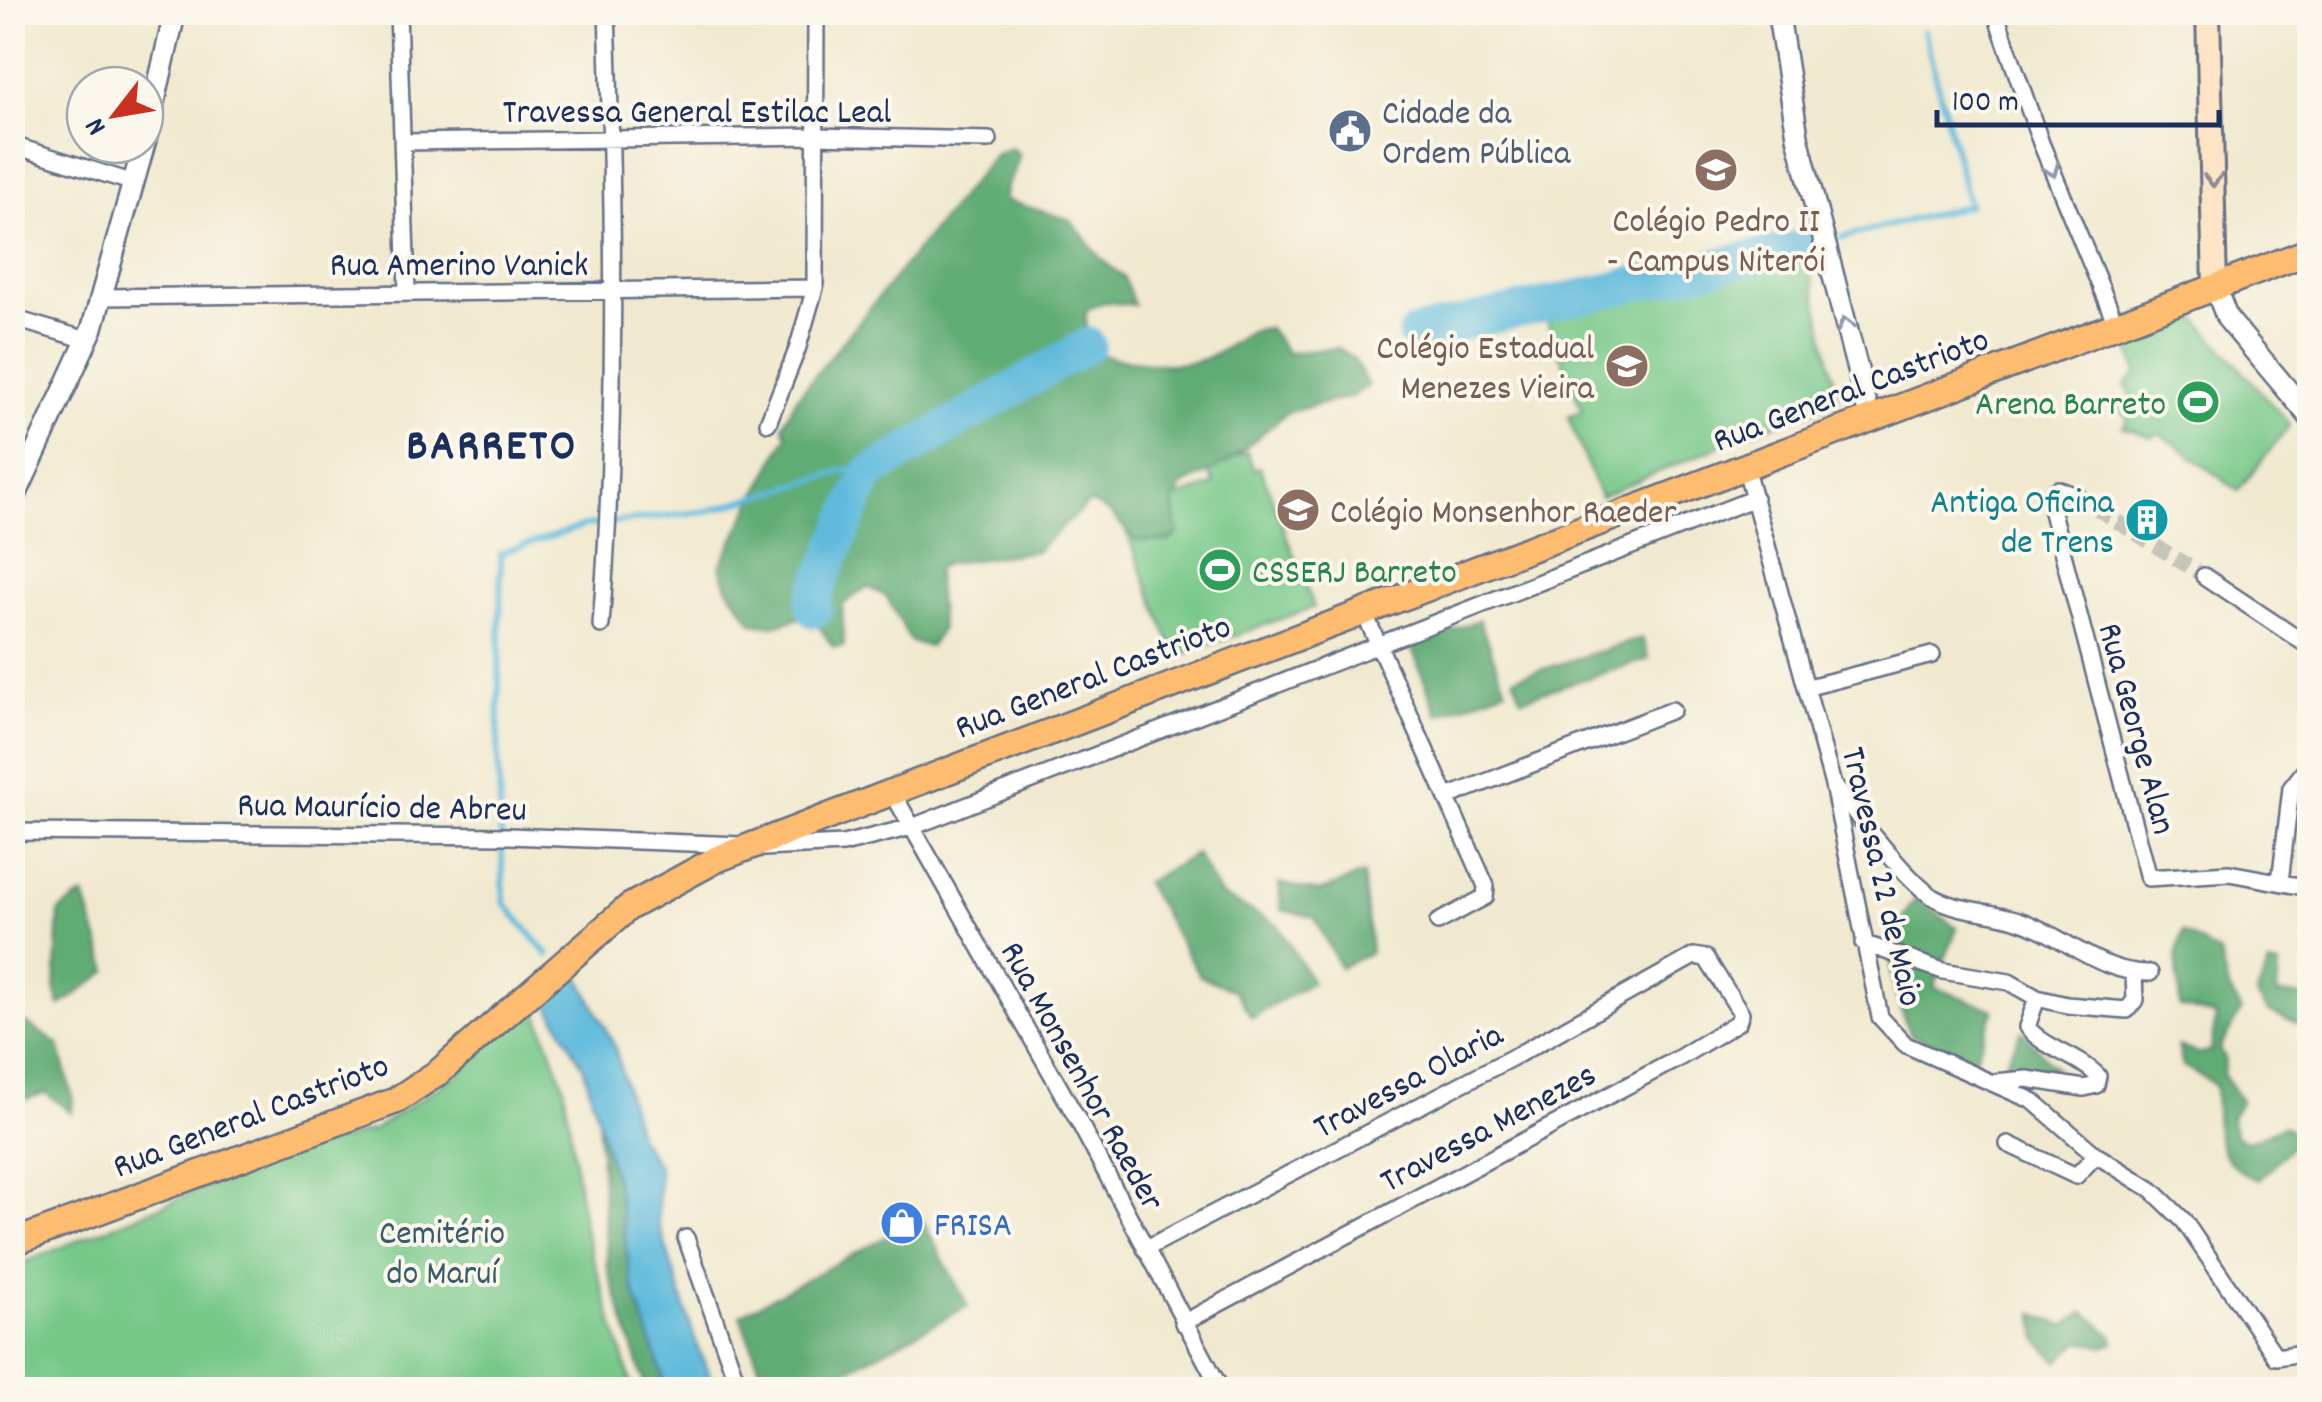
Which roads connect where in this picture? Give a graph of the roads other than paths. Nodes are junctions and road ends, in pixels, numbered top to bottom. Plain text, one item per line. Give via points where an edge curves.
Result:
1 (174, 12) edge
2 (398, 12) edge
3 (607, 12) edge
4 (816, 12) edge
5 (1778, 12) edge
6 (1995, 12) edge
7 (2208, 12) edge
8 (162, 65) edge
9 (814, 136) junction
10 (612, 140) junction
11 (990, 140) dead end
12 (404, 142) junction
13 (12, 145) edge
14 (139, 165) edge
15 (134, 183) junction
16 (2310, 251) edge
17 (2216, 287) junction
18 (814, 288) junction
19 (407, 292) junction
20 (614, 292) junction
21 (103, 297) junction
22 (12, 318) edge
23 (2116, 324) junction
24 (87, 340) junction
25 (2310, 417) edge
26 (1870, 418) junction
27 (768, 424) dead end
28 (1746, 466) junction
29 (2078, 497) dead end
30 (1755, 498) junction
31 (12, 502) edge
32 (2204, 576) tunnel mouth
33 (1363, 610) junction
34 (601, 625) dead end
35 (1376, 646) junction
36 (2310, 646) edge
37 (1932, 655) dead end
38 (1809, 687) junction
39 (1672, 710) dead end
40 (2310, 764) edge
41 (1833, 785) junction
42 (891, 790) junction
43 (1446, 797) junction
44 (912, 827) junction
45 (12, 832) edge
46 (751, 846) junction
47 (2280, 882) junction
48 (2310, 888) edge
49 (1438, 922) dead end
50 (1863, 943) junction
51 (1694, 956) joint
52 (2037, 998) junction
53 (1990, 1083) junction
54 (2008, 1144) dead end
55 (2096, 1155) junction
56 (686, 1238) dead end
57 (12, 1243) edge
58 (1145, 1249) junction
59 (1184, 1323) junction
60 (2310, 1352) edge
61 (740, 1390) edge
62 (1222, 1390) edge

1 - 8 street
2 - 12 street
3 - 10 street
4 - 9 street
26 -> 5 street via 1798,139
6 -> 23 street
7 -> 17 main road
9 - 10 street, Travessa General Estilac Leal
9 - 11 street, Travessa General Estilac Leal
9 - 18 street
10 - 12 street, Travessa General Estilac Leal
10 - 20 street
12 - 19 street
13 - 15 street
14 - 15 street
15 - 21 street
16 - 17 main road, Rua General Castrioto
17 - 23 main road, Rua General Castrioto
17 - 25 street via 2227,318
18 - 20 street, Rua Amerino Vanick
18 - 27 street
19 - 20 street, Rua Amerino Vanick
19 - 21 street, Rua Amerino Vanick
20 - 34 street
21 - 24 street
22 - 24 street
23 - 26 main road, Rua General Castrioto
24 - 31 street
26 - 28 main road, Rua General Castrioto
28 - 30 street, Travessa 22 de Maio
28 - 33 main road, Rua General Castrioto
29 - 47 street, Rua George Alan via 2058,489 2049,493 2148,878 2229,872
30 - 35 street, Rua Maurício de Abreu
30 - 38 street, Travessa 22 de Maio
32 - 36 street
33 - 35 street
33 - 42 main road, Rua General Castrioto
35 - 43 street
35 - 44 street, Rua Maurício de Abreu
37 - 38 street
38 - 41 street, Travessa 22 de Maio
39 - 43 street
40 - 47 street via 2291,788
41 - 50 street, Travessa 22 de Maio
41 - 52 street via 1930,896 1961,910 2014,918 2089,958 2142,973 2127,1010
42 - 44 street, Rua Monsenhor Raeder
42 - 46 main road, Rua General Castrioto
43 - 49 street via 1486,886 1480,901
44 - 46 street, Rua Maurício de Abreu via 844,844
44 - 58 street, Rua Monsenhor Raeder
45 - 46 street, Rua Maurício de Abreu via 510,836
46 - 57 main road, Rua General Castrioto via 660,889 571,955 439,1072 394,1101
47 - 48 street, Rua George Alan
50 - 52 street via 1942,970 2009,982
50 - 53 street, Travessa 22 de Maio via 1873,1000 1892,1034
51 - 58 street, Travessa Olaria
51 - 59 street, Travessa Menezes via 1706,958 1740,1012 1738,1022
52 - 53 street via 2028,1027 2090,1068 2096,1084
53 - 55 street, Travessa 22 de Maio via 2032,1102
54 - 55 street via 2076,1176
55 - 60 street, Travessa 22 de Maio via 2152,1190 2184,1221 2276,1357
56 - 61 street
58 - 59 street, Rua Monsenhor Raeder
59 - 62 street, Rua Monsenhor Raeder

